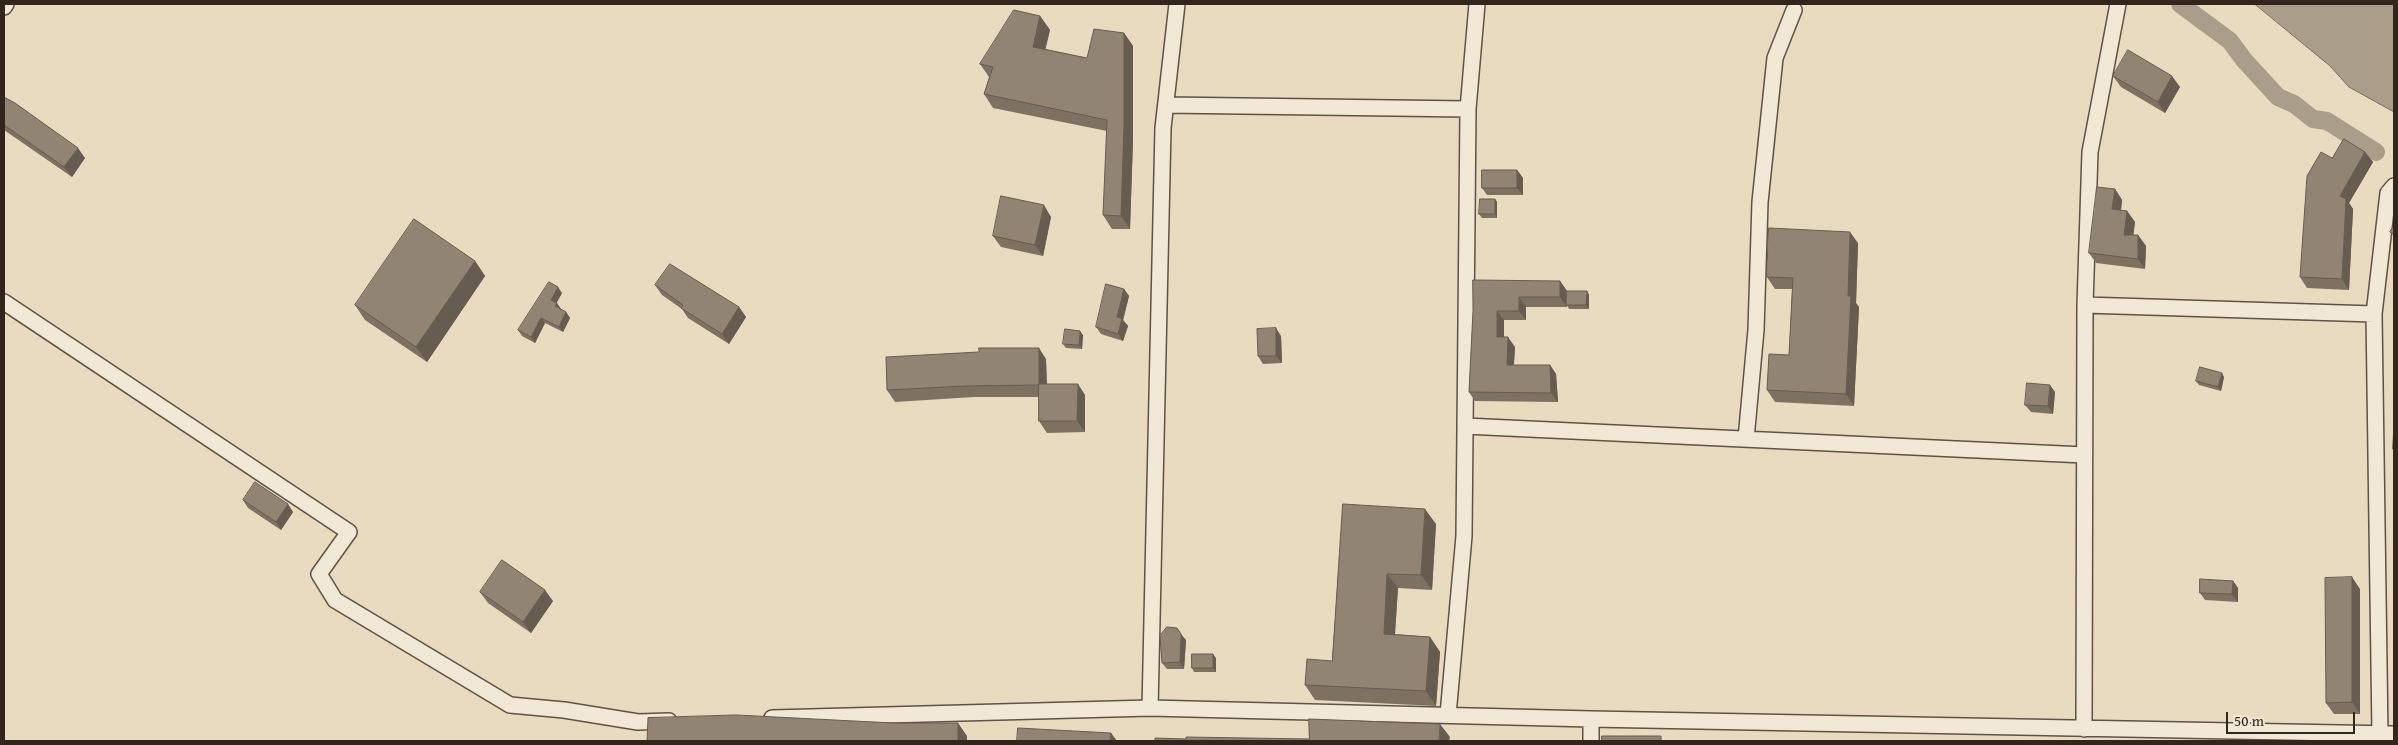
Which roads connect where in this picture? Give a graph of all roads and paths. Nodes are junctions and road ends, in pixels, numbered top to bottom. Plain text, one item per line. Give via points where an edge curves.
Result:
1 (6, 4) edge
2 (1177, 4) edge
3 (1477, 4) edge
4 (2118, 4) edge
5 (4, 8) edge
6 (1794, 10) dead end
7 (1166, 106) junction
8 (1468, 109) junction
9 (2394, 186) edge
10 (4, 302) edge
11 (2085, 305) junction
12 (2374, 314) junction
13 (1464, 426) junction
14 (1746, 439) junction
15 (2084, 455) junction
16 (1150, 708) junction
17 (1448, 715) junction
18 (756, 719) edge
19 (1591, 719) junction
20 (687, 721) edge
21 (2084, 728) junction
22 (2387, 734) edge
23 (1591, 741) edge

1 - 5 street
2 - 7 street
3 - 8 street
4 - 11 street via 2090,152
6 - 14 street via 1774,68 1760,202 1756,330
7 - 8 street
7 - 16 street
8 - 13 street
9 - 12 street via 2388,193
10 - 20 street via 349,532 319,574 335,600 510,705 638,722
11 - 12 street
11 - 15 street
12 - 22 street
13 - 14 street
13 - 17 street via 1464,536
14 - 15 street
15 - 21 street
16 - 17 street
16 - 18 street
17 - 19 street
19 - 21 street
19 - 23 street
21 - 22 street

